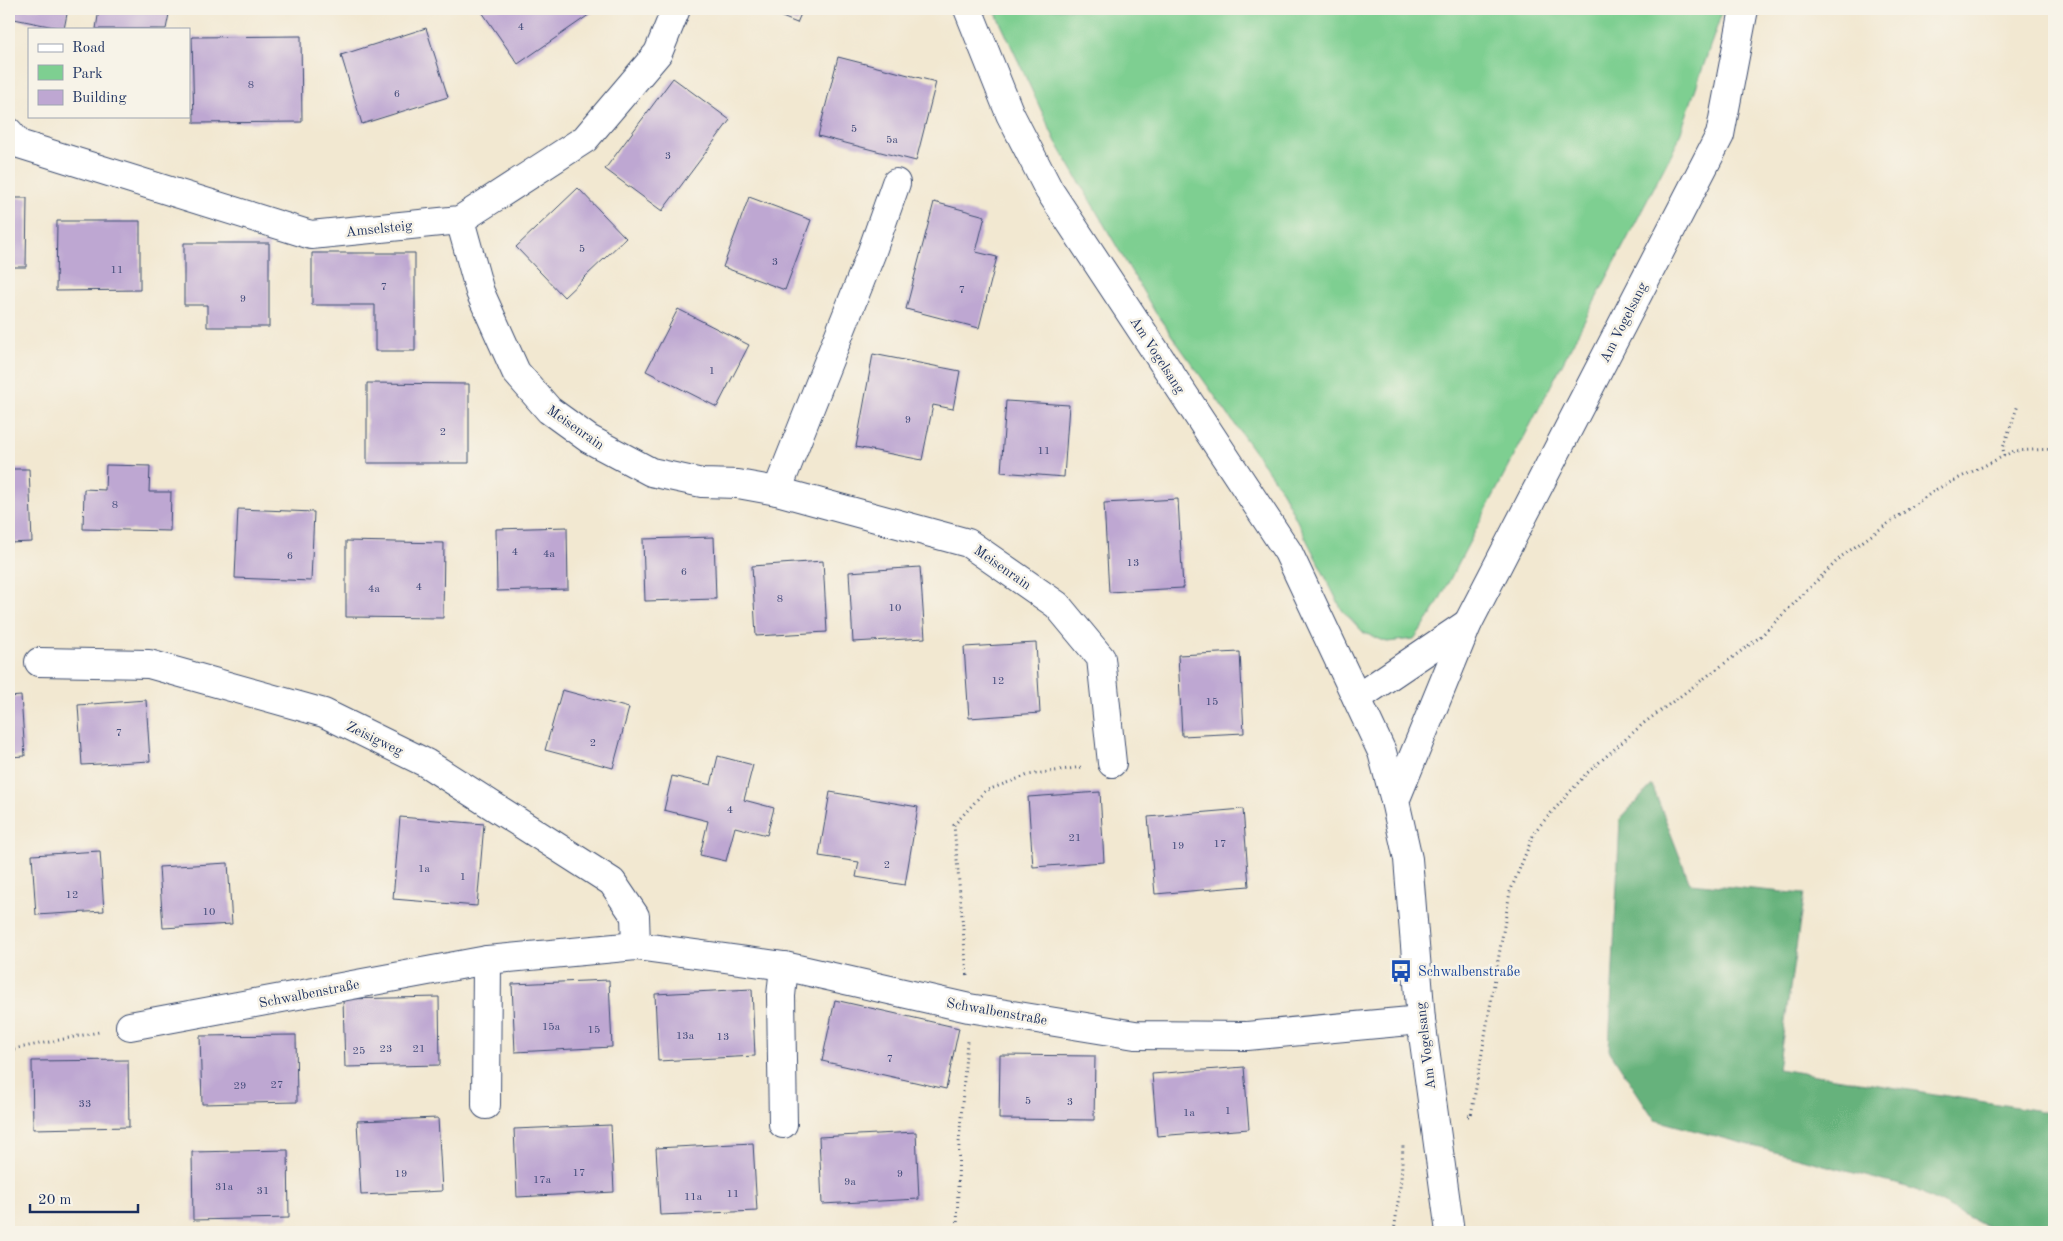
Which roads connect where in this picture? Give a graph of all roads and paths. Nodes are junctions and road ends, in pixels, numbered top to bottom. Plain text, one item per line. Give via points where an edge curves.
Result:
1 (676, 9) edge
2 (968, 9) edge
3 (1744, 9) edge
4 (9, 132) edge
5 (896, 182) dead end
6 (460, 220) junction
7 (2018, 405) dead end
8 (2054, 449) edge
9 (2004, 456) junction
10 (777, 491) junction
11 (1468, 623) junction
12 (39, 662) dead end
13 (1357, 698) junction
14 (1112, 763) joint
15 (1395, 801) junction
16 (636, 946) junction
17 (488, 960) junction
18 (784, 966) junction
19 (969, 1008) junction
20 (1421, 1020) junction
21 (130, 1026) joint
22 (9, 1050) edge
23 (486, 1105) dead end
24 (1435, 1120) junction
25 (783, 1124) dead end
26 (957, 1232) edge
27 (1450, 1232) edge

1 - 6 street, Amselsteig via 658,53 585,139
2 - 13 street, Am Vogelsang via 1010,114 1049,190 1288,552
3 - 11 street, Am Vogelsang via 1720,135
4 - 6 street, Amselsteig via 19,144 311,235
5 - 10 street via 871,254
6 - 10 street, Meisenrain via 480,292 516,372 549,410 589,439 651,472 702,483 738,484
7 - 9 path via 2003,448
8 - 9 path via 2014,451
9 - 24 path via 1937,489 1842,556 1760,638 1644,723 1586,774 1535,831 1510,892 1471,1116
10 - 14 street, Meisenrain via 968,543 1057,605 1102,658
11 - 13 street, Am Vogelsang
11 - 15 street, Am Vogelsang
12 - 16 street, Zeisigweg via 149,664 324,713 426,763 612,882 635,916
13 - 15 street, Am Vogelsang via 1382,752
14 - 19 path via 1028,775 985,791 954,825
15 - 20 street, Am Vogelsang via 1408,859
16 - 17 street, Schwalbenstraße
16 - 18 street, Schwalbenstraße
17 - 21 street, Schwalbenstraße
17 - 23 street
18 - 19 street, Schwalbenstraße
18 - 25 street via 781,996
19 - 20 street, Schwalbenstraße via 1135,1035 1247,1036
19 - 26 path via 959,1143
20 - 24 street, Am Vogelsang
21 - 22 path
24 - 27 street, Am Vogelsang

